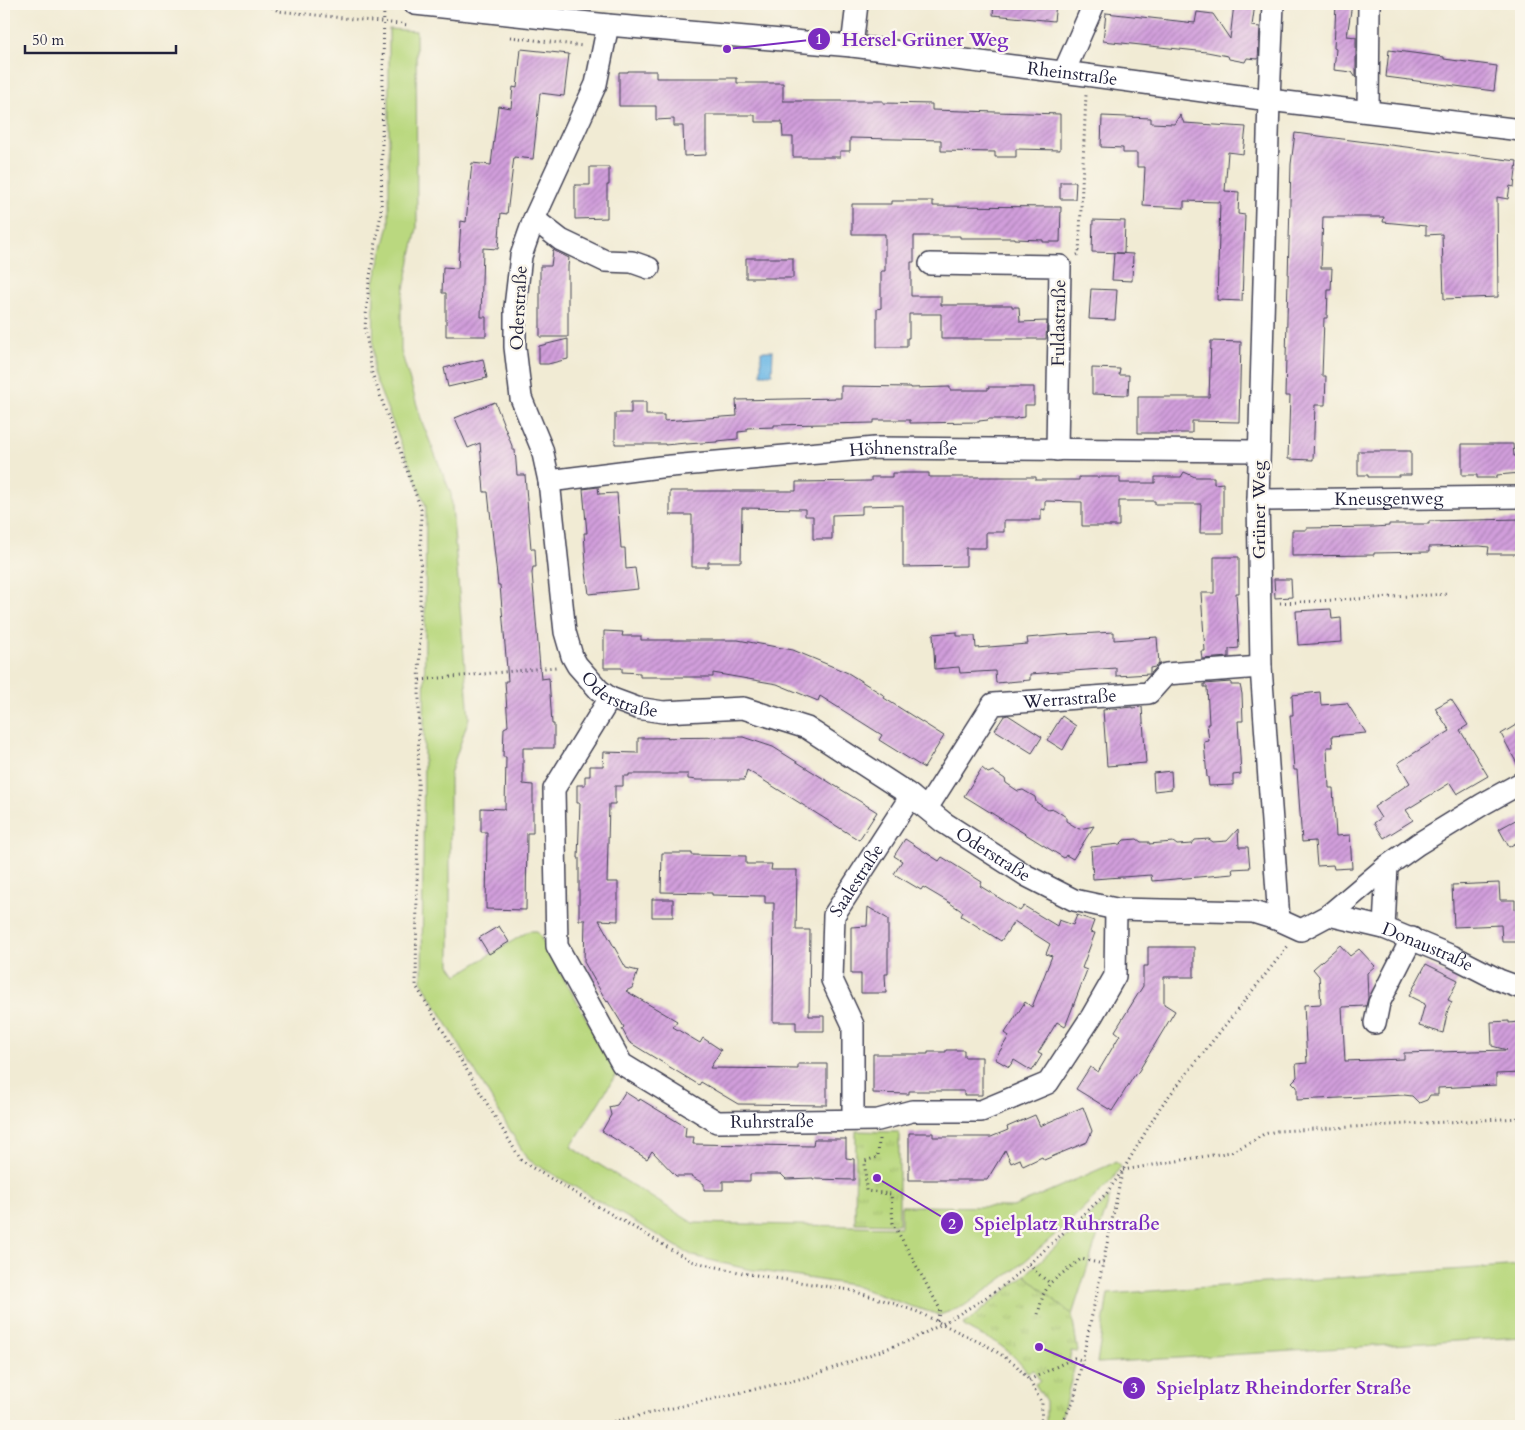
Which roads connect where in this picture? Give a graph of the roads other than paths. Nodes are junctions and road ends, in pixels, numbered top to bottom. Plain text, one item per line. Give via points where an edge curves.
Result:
1 (415, 4) edge
2 (857, 4) edge
3 (1094, 4) edge
4 (1273, 4) edge
5 (1370, 4) edge
6 (608, 25) junction
7 (852, 46) junction
8 (1064, 72) junction
9 (1268, 100) junction
10 (1368, 111) junction
11 (1521, 130) edge
12 (534, 219) junction
13 (930, 264) dead end
14 (649, 268) dead end
15 (1057, 450) junction
16 (1258, 451) junction
17 (550, 481) junction
18 (1521, 497) edge
19 (1258, 500) junction
20 (1261, 667) junction
21 (610, 698) junction
22 (1521, 783) edge
23 (919, 802) junction
24 (1387, 866) junction
25 (1116, 910) junction
26 (1329, 915) junction
27 (1279, 920) junction
28 (1384, 928) junction
29 (1412, 938) junction
30 (1521, 988) edge
31 (1375, 1023) dead end
32 (853, 1119) junction

1 - 6 street, Rheinstraße
2 - 7 street
3 - 8 street
4 - 9 street, Grüner Weg
5 - 10 street
6 - 7 street, Rheinstraße
6 - 12 street, Oderstraße via 596,84
7 - 8 street, Rheinstraße
8 - 9 street, Rheinstraße
9 - 10 street, Rheinstraße
9 - 16 street, Grüner Weg
10 - 11 street, Rheinstraße
12 - 14 street via 561,240 605,261 632,262
12 - 17 street, Oderstraße via 521,256 515,307 515,347 521,398 542,449
13 - 15 street, Fuldastraße via 1060,266
15 - 16 street, Höhnenstraße
15 - 17 street, Höhnenstraße via 875,448
16 - 19 street, Grüner Weg
17 - 21 street, Oderstraße via 565,632 577,665
18 - 19 street, Kneusgenweg
19 - 20 street, Grüner Weg
20 - 23 street, Werrastraße via 1166,674 1149,693 993,704
20 - 27 street, Grüner Weg
21 - 23 street, Oderstraße via 637,708 663,712 743,708 807,728
21 - 32 street, Ruhrstraße via 554,789 557,946 622,1064 717,1122
22 - 24 street via 1482,804
23 - 25 street, Oderstraße via 1026,876 1074,900
23 - 32 street, Saalestraße via 834,915 832,980 853,1025
24 - 26 street
24 - 28 street
25 - 27 street, Oderstraße via 1253,912
25 - 32 street, Ruhrstraße via 1115,976 1048,1083 981,1111 912,1111 878,1120
26 - 27 street, Oderstraße via 1301,930
26 - 28 street, Donaustraße
28 - 29 street, Donaustraße
29 - 30 street, Donaustraße
29 - 31 street via 1379,1003

